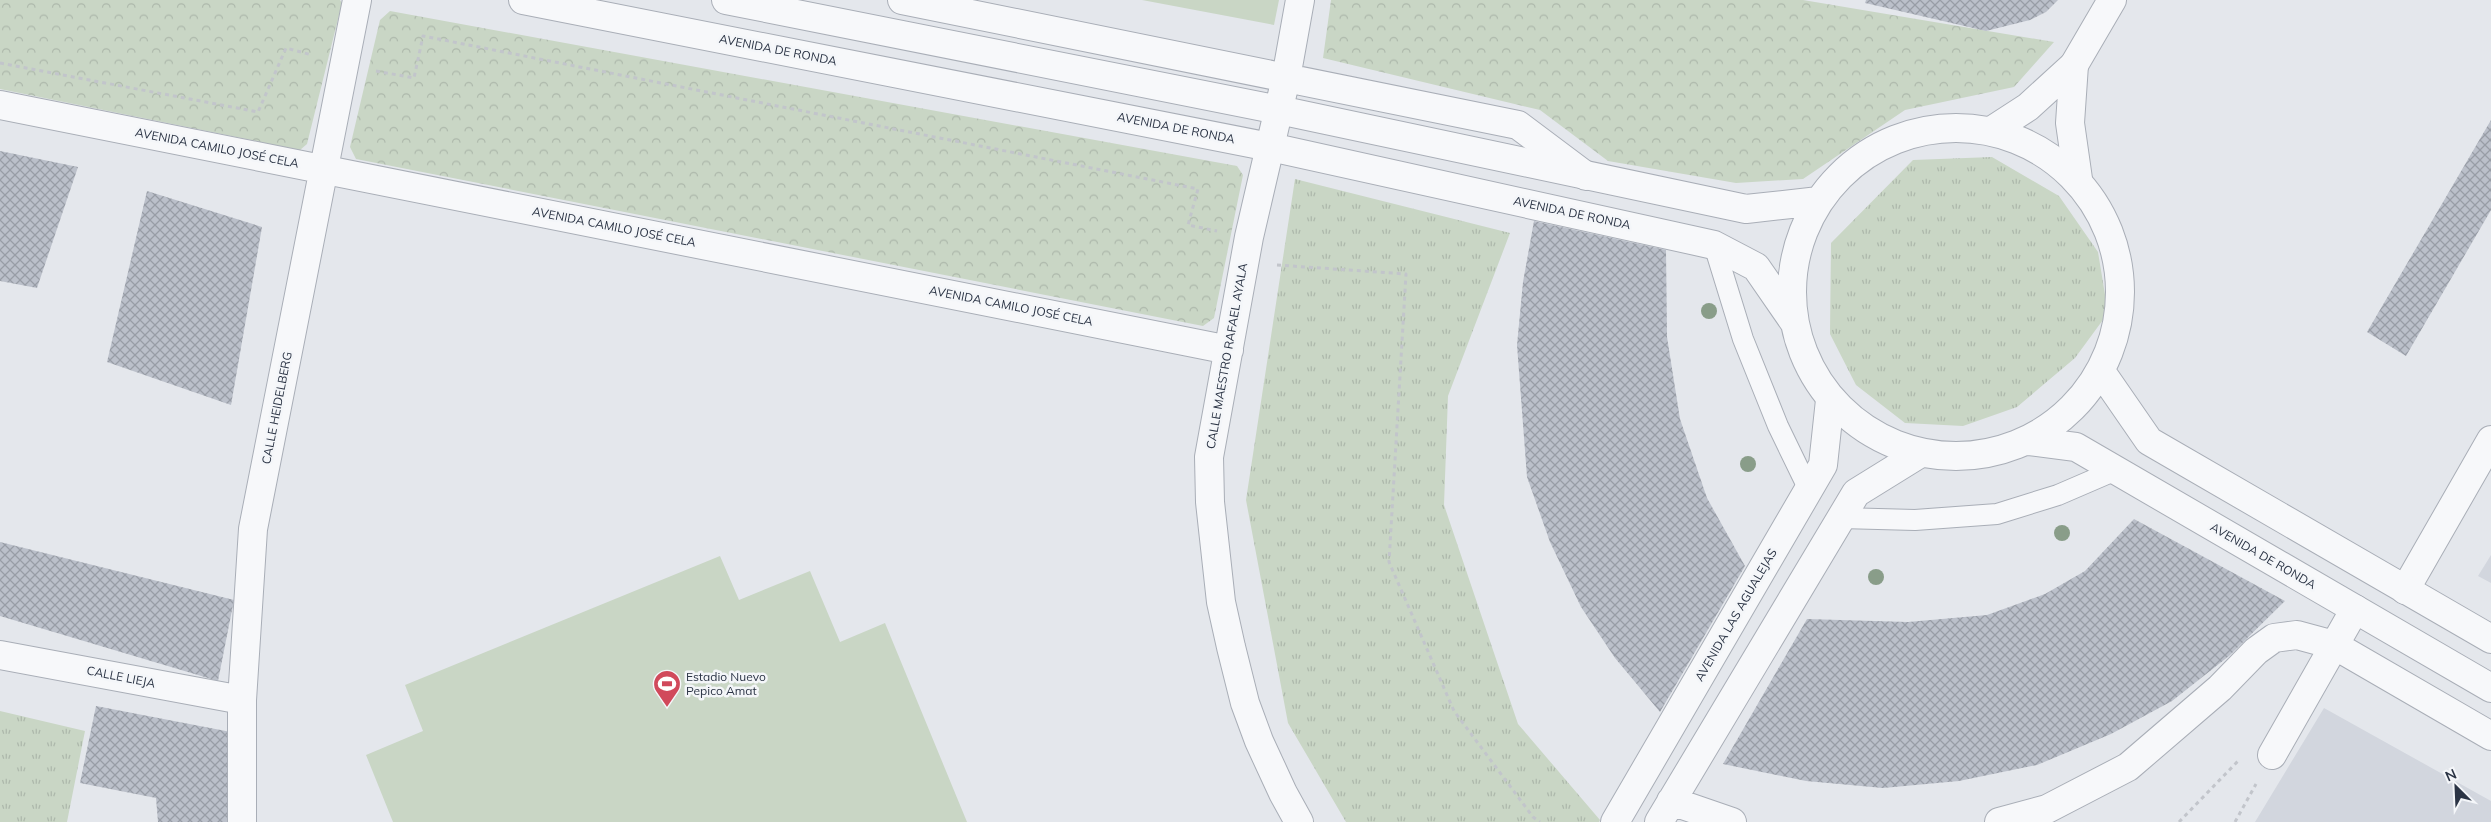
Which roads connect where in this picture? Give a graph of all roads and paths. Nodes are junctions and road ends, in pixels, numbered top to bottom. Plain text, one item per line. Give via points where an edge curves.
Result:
1 (357, 0) edge
2 (523, 0) edge
3 (726, 0) edge
4 (902, 0) edge
5 (1300, 0) edge
6 (2112, 0) edge
7 (0, 62) edge
8 (345, 65) junction
9 (2074, 65) junction
10 (1286, 78) junction
11 (0, 105) edge
12 (1279, 110) junction
13 (1991, 131) junction
14 (1270, 147) junction
15 (324, 169) junction
16 (1586, 176) junction
17 (2078, 179) junction
18 (1819, 201) junction
19 (1714, 244) junction
20 (1247, 250) junction
21 (1794, 322) junction
22 (1228, 350) junction
23 (2102, 373) junction
24 (1830, 400) junction
25 (2491, 440) edge
26 (2029, 441) junction
27 (1919, 454) junction
28 (2116, 470) junction
29 (1809, 490) junction
30 (1841, 518) junction
31 (2405, 590) junction
32 (2355, 609) junction
33 (2491, 639) edge
34 (2334, 645) junction
35 (0, 655) edge
36 (2491, 688) edge
37 (242, 700) junction
38 (2491, 736) edge
39 (2272, 755) joint
40 (1665, 812) edge
41 (242, 822) edge
42 (1299, 822) edge
43 (1540, 822) edge
44 (1615, 822) edge
45 (1732, 822) edge
46 (1999, 822) edge
47 (2235, 822) edge

1 - 8 street, CALLE HEIDELBERG
2 - 14 street, AVENIDA DE RONDA
3 - 12 street
4 - 10 street
5 - 10 street, CALLE MAESTRO RAFAEL AYALA
6 - 9 street
7 - 8 path via 258,112 286,48
8 - 15 street, CALLE HEIDELBERG
8 - 20 path via 414,78 423,36 1198,189 1188,226
9 - 13 street via 2028,107
9 - 17 street via 2070,124
10 - 12 street, CALLE MAESTRO RAFAEL AYALA
10 - 16 street via 1518,125
11 - 15 street, AVENIDA CAMILO JOSÉ CELA
12 - 14 street, CALLE MAESTRO RAFAEL AYALA
12 - 16 street
13 - 17 street via 2038,148
13 - 18 street via 1952,127 1913,133 1894,140 1876,148 1844,171
14 - 19 street, AVENIDA DE RONDA
14 - 20 street, CALLE MAESTRO RAFAEL AYALA
15 - 22 street, AVENIDA CAMILO JOSÉ CELA
15 - 37 street, CALLE HEIDELBERG via 253,529
16 - 18 street via 1746,209
17 - 23 street via 2107,222 2121,273 2119,324
18 - 21 street via 1800,239 1791,280
19 - 21 street, AVENIDA DE RONDA via 1756,267
19 - 29 lane via 1747,347 1778,426
20 - 22 street, CALLE MAESTRO RAFAEL AYALA
20 - 43 path via 1406,274 1389,562 1454,711
21 - 24 street via 1807,364
22 - 42 street, CALLE MAESTRO RAFAEL AYALA via 1209,457 1210,502 1221,602 1245,703 1283,793
23 - 26 street via 2070,412
23 - 31 street via 2149,441
24 - 27 street via 1870,434
24 - 29 street, AVENIDA LAS AGUALEJAS via 1823,465
25 - 31 street
26 - 27 street via 1975,457
26 - 28 street, AVENIDA DE RONDA via 2076,447
27 - 30 street via 1856,493
28 - 30 lane via 2058,495 1996,514 1915,520
28 - 32 street, AVENIDA DE RONDA
29 - 44 street, AVENIDA LAS AGUALEJAS
30 - 40 street
31 - 33 street
32 - 34 street
32 - 36 street, AVENIDA DE RONDA
34 - 38 street
34 - 39 street
34 - 46 street via 2297,635 2274,638 2128,767 2047,809
35 - 37 street, CALLE LIEJA
37 - 41 street, CALLE HEIDELBERG
39 - 47 path
40 - 45 street

